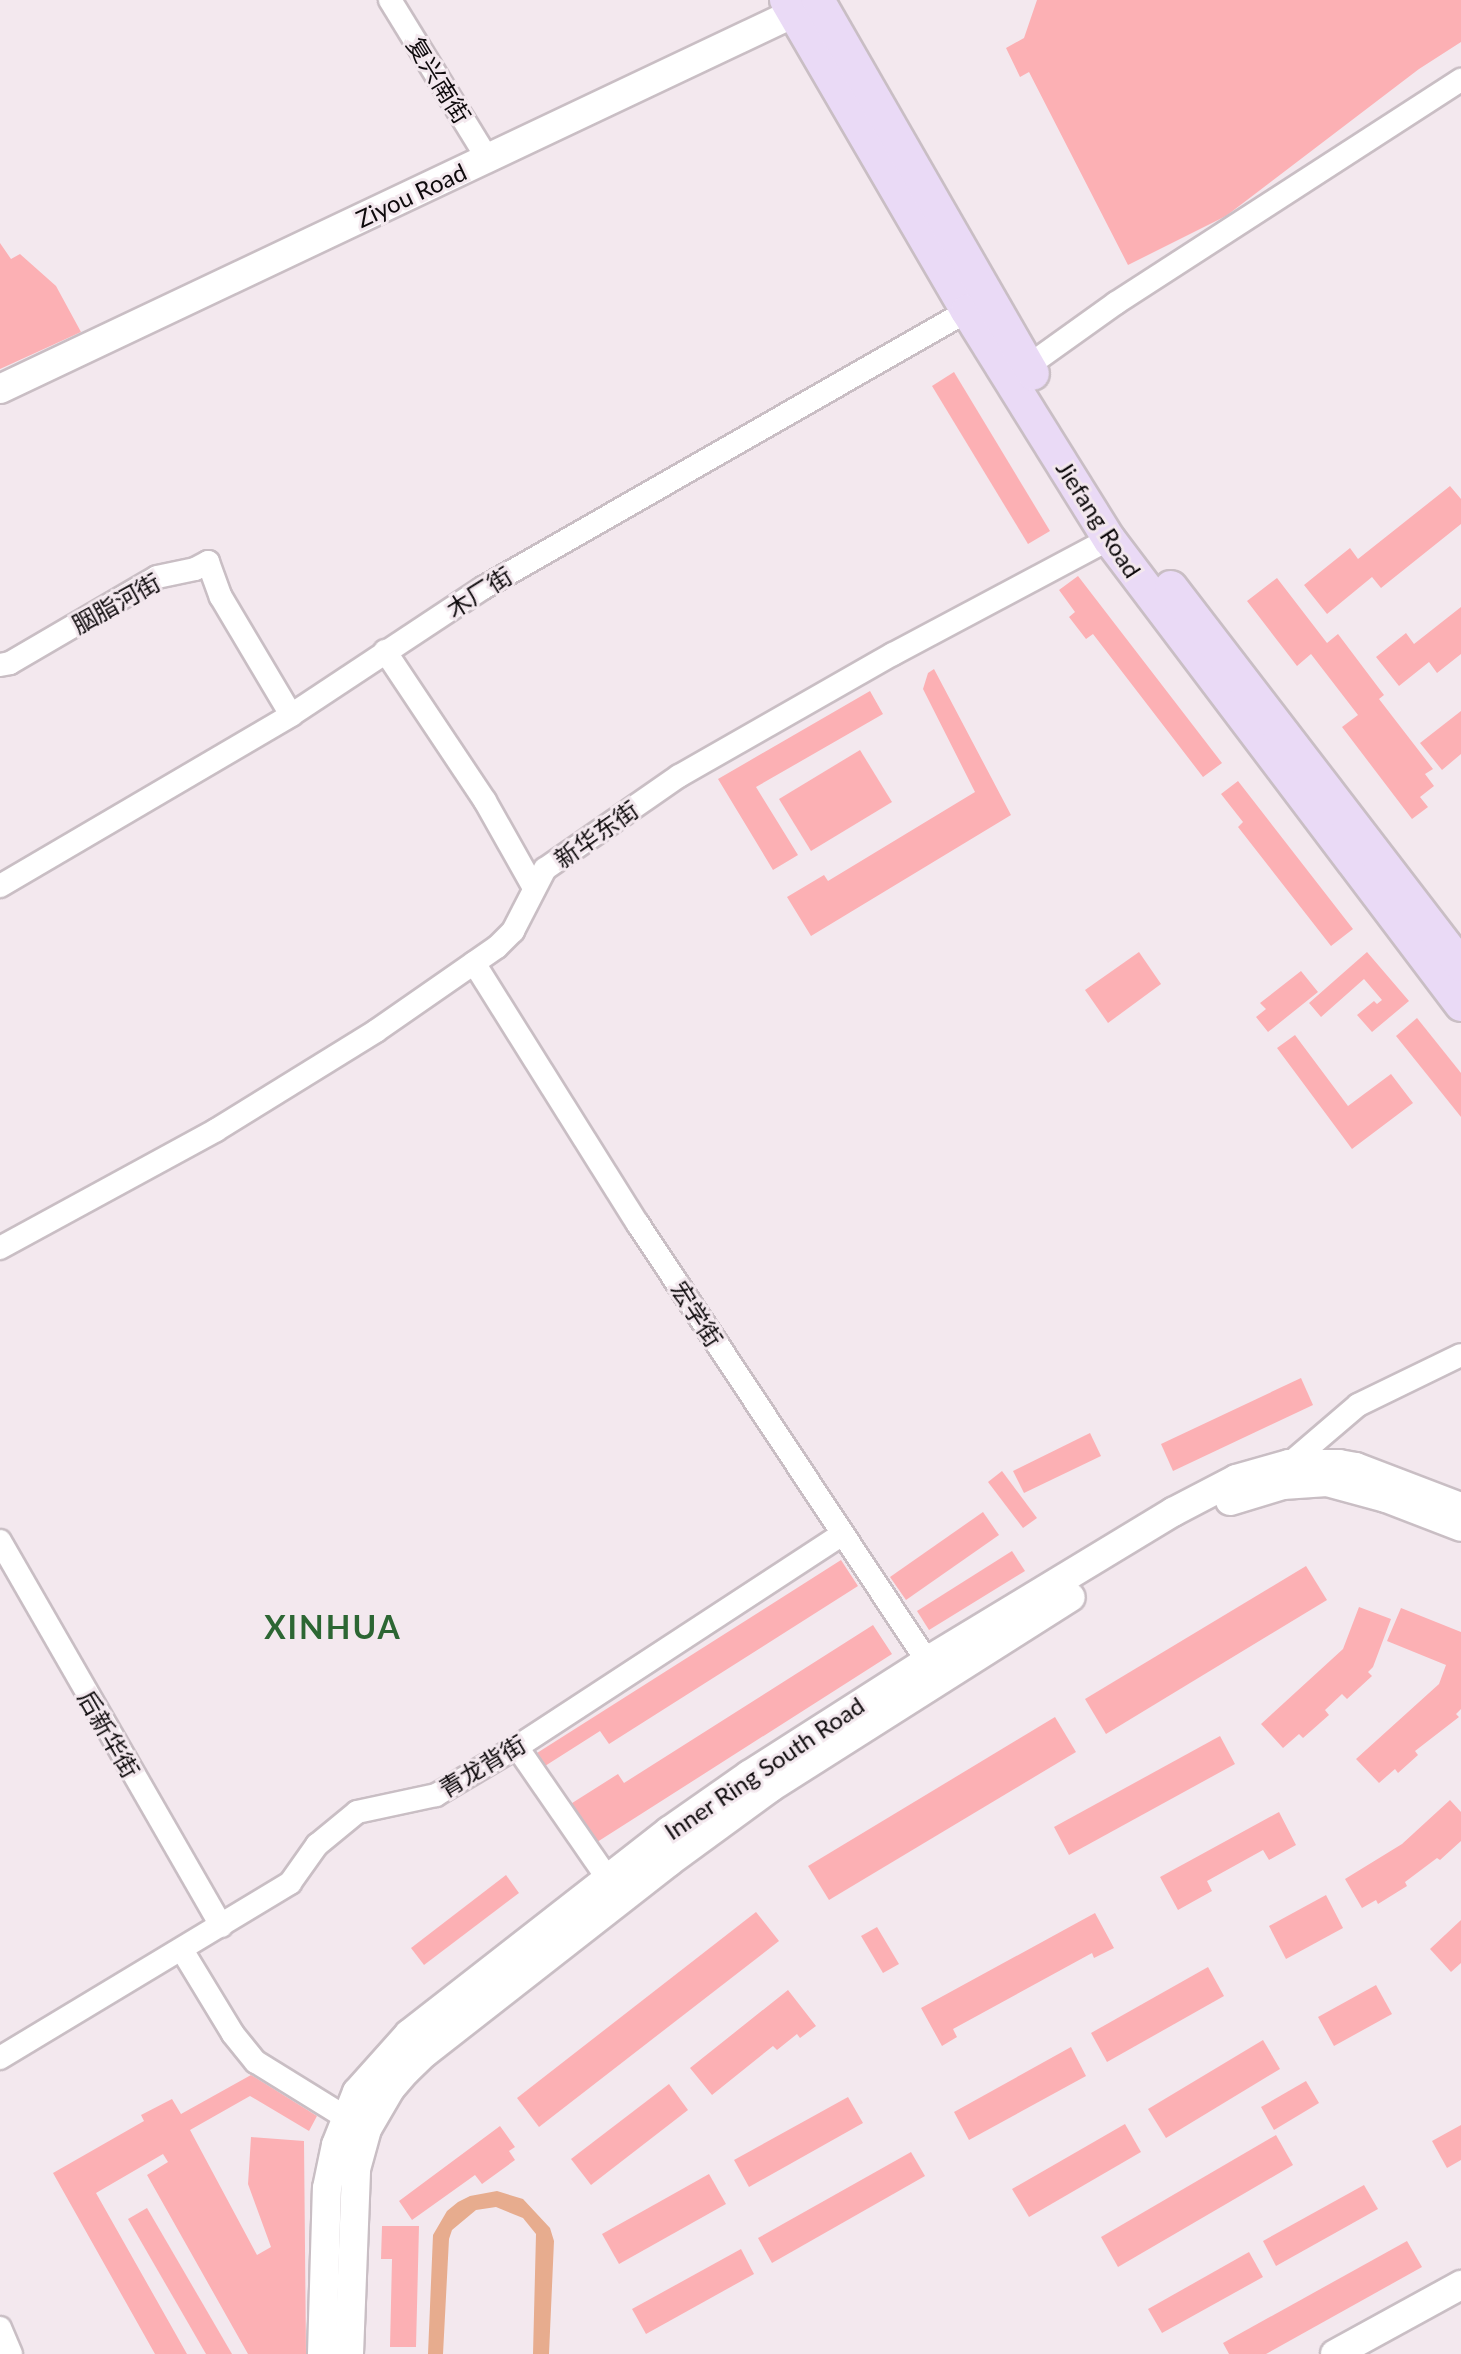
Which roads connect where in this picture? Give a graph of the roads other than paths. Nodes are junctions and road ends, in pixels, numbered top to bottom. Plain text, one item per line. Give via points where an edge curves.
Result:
1 (390, 0) edge
2 (808, 3) edge
3 (1461, 80) edge
4 (488, 159) junction
5 (967, 311) junction
6 (1028, 366) junction
7 (0, 389) edge
8 (1109, 539) junction
9 (385, 651) junction
10 (0, 665) edge
11 (291, 715) junction
12 (0, 886) edge
13 (534, 888) junction
14 (474, 963) junction
15 (1461, 965) edge
16 (1461, 1005) edge
17 (0, 1248) edge
18 (1461, 1355) edge
19 (1289, 1464) junction
20 (1461, 1507) edge
21 (1461, 1527) edge
22 (842, 1534) junction
23 (0, 1541) edge
24 (927, 1661) junction
25 (517, 1747) junction
26 (608, 1879) junction
27 (221, 1926) junction
28 (182, 1950) junction
29 (0, 2058) edge
30 (356, 2123) junction
31 (1461, 2285) edge
32 (0, 2328) edge
33 (11, 2354) edge
34 (322, 2354) edge
35 (349, 2354) edge
36 (1335, 2354) edge

1 - 4 street, 复兴南街
2 - 4 street, Ziyou Road
2 - 5 main road, Jiefang Road
2 - 6 main road, Jiefang Road
3 - 6 street via 1116,303
4 - 7 street, Ziyou Road
5 - 8 main road, Jiefang Road
5 - 9 street, 木厂街 via 483,588
6 - 15 main road, Jiefang Road via 1154,565
8 - 13 street, 新华东街 via 679,776 545,869
8 - 16 main road, Jiefang Road
9 - 11 street, 木厂街
9 - 13 street via 485,801
10 - 11 street, 胭脂河街 via 157,577 208,562 221,597
11 - 12 street, 木厂街
13 - 14 street, 新华东街 via 513,931
14 - 17 street, 新华东街 via 216,1130
14 - 22 street, 宏学街
18 - 19 street via 1358,1405
19 - 20 street, Inner Ring South Road via 1356,1467
19 - 24 street, Inner Ring South Road via 1236,1479 1197,1498
21 - 30 street, Inner Ring South Road via 1327,1482 1283,1485 1216,1507 782,1780 426,2052
22 - 24 street, 宏学街
22 - 25 street, 青龙背街
23 - 27 street, 后新华街
24 - 26 street, Inner Ring South Road via 749,1775
25 - 26 street
25 - 27 street, 青龙背街 via 436,1795 357,1812 317,1845 290,1883
26 - 30 street, Inner Ring South Road via 409,2034 367,2079
27 - 28 street, 青龙背街
28 - 29 street, 青龙背街
28 - 30 street via 256,2062
30 - 34 street, Inner Ring South Road via 327,2188
30 - 35 street, Inner Ring South Road
31 - 36 street
32 - 33 street

